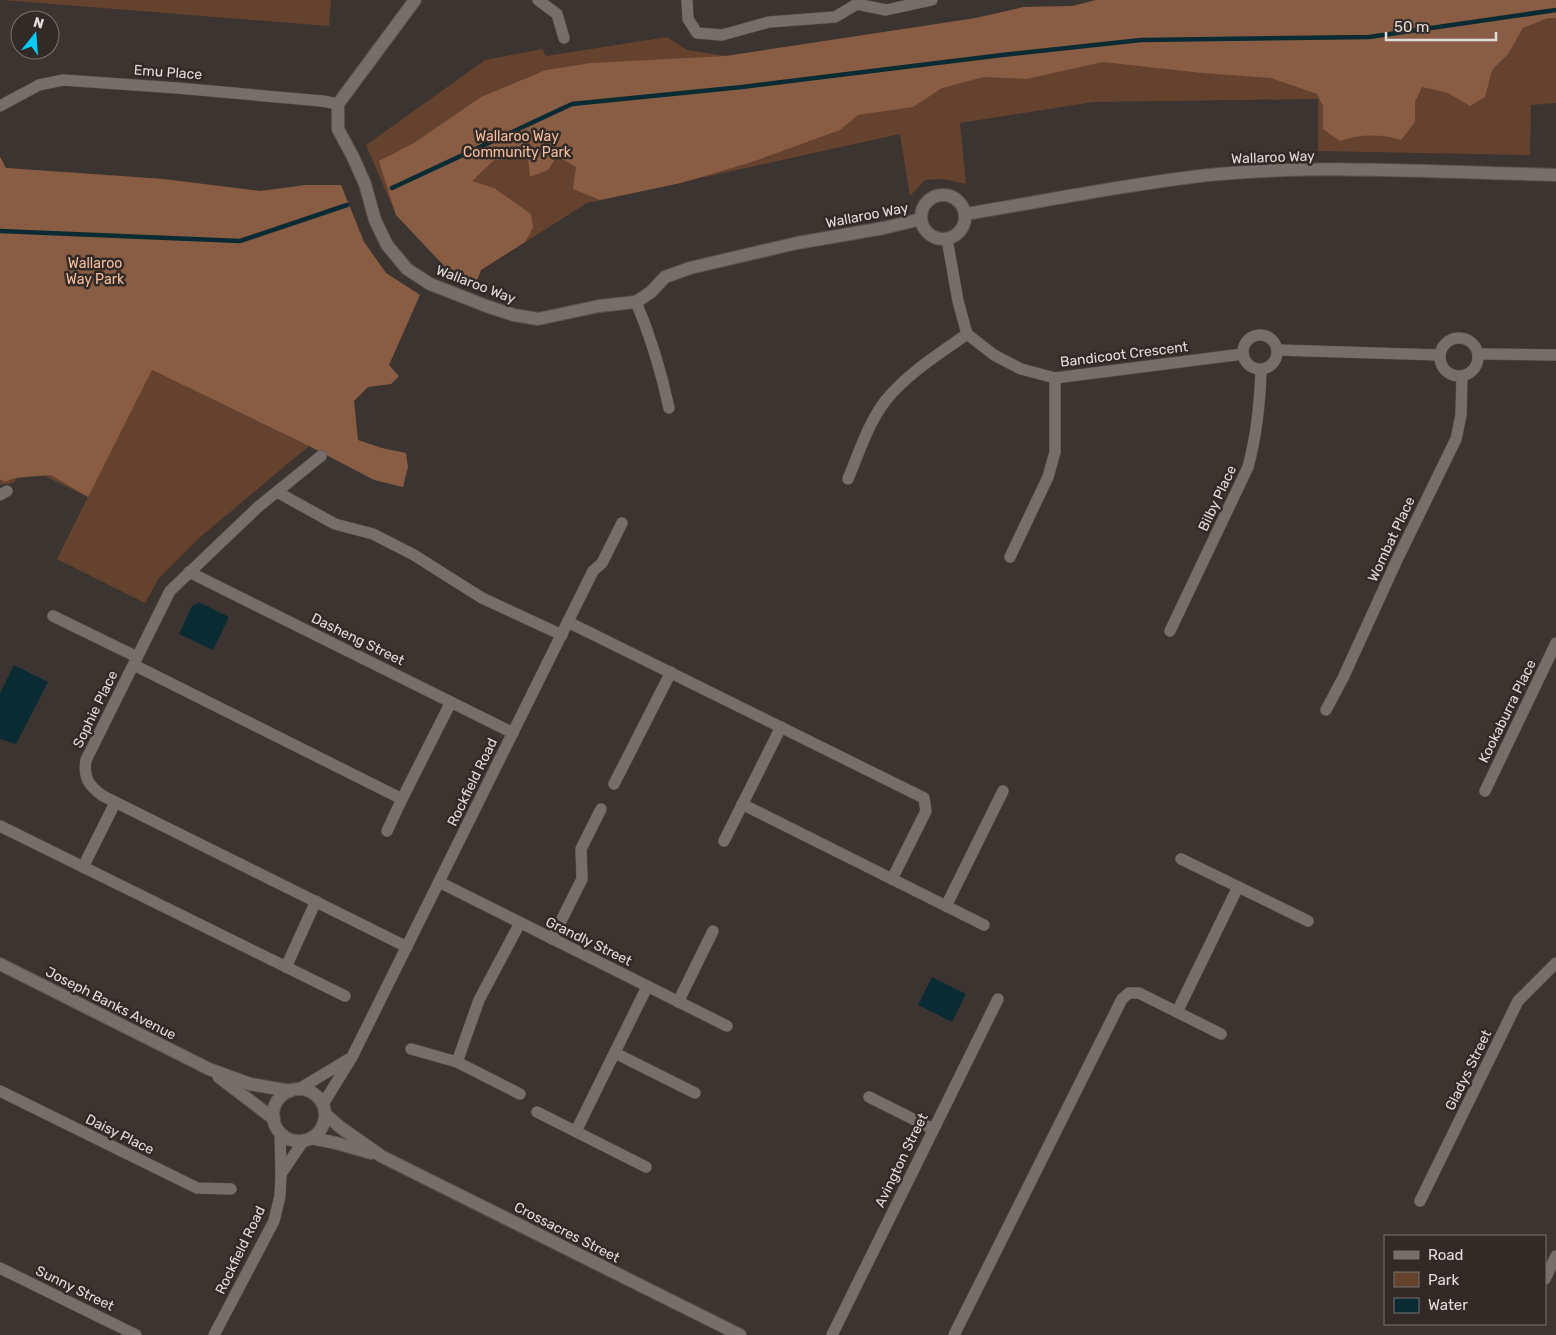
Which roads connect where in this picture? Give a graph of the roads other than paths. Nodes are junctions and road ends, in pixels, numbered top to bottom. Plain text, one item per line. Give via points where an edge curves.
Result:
1 (415, 0) edge
2 (538, 0) edge
3 (687, 0) edge
4 (932, 0) edge
5 (856, 2) edge
6 (564, 38) dead end
7 (338, 104) junction
8 (0, 106) edge
9 (1556, 175) edge
10 (965, 214) junction
11 (921, 219) junction
12 (947, 239) junction
13 (636, 302) junction
14 (967, 334) junction
15 (1278, 350) junction
16 (1243, 354) junction
17 (1478, 354) junction
18 (1440, 355) junction
19 (1556, 355) edge
20 (1261, 370) junction
21 (1462, 376) junction
22 (1055, 378) junction
23 (669, 408) dead end
24 (321, 456) dead end
25 (848, 479) dead end
26 (277, 492) junction
27 (622, 523) dead end
28 (1010, 557) dead end
29 (189, 572) junction
30 (53, 616) dead end
31 (568, 622) junction
32 (1170, 631) dead end
33 (562, 635) junction
34 (1556, 643) edge
35 (136, 661) junction
36 (670, 672) junction
37 (451, 702) junction
38 (1326, 710) dead end
39 (781, 727) junction
40 (513, 733) junction
41 (614, 784) dead end
42 (1003, 791) dead end
43 (1484, 791) dead end
44 (402, 799) junction
45 (115, 803) junction
46 (742, 804) junction
47 (601, 808) dead end
48 (0, 826) edge
49 (387, 831) dead end
50 (724, 841) dead end
51 (1181, 859) dead end
52 (83, 867) junction
53 (892, 879) junction
54 (439, 882) junction
55 (1238, 887) junction
56 (316, 901) junction
57 (946, 906) junction
58 (1308, 921) dead end
59 (520, 923) junction
60 (984, 925) dead end
61 (714, 931) dead end
62 (552, 939) junction
63 (407, 947) junction
64 (1556, 963) edge
65 (0, 964) edge
66 (286, 967) junction
67 (648, 986) junction
68 (346, 996) dead end
69 (998, 999) dead end
70 (678, 1002) junction
71 (1177, 1012) junction
72 (727, 1026) dead end
73 (1220, 1034) dead end
74 (411, 1049) dead end
75 (615, 1053) junction
76 (352, 1057) junction
77 (457, 1062) junction
78 (209, 1069) junction
79 (294, 1090) junction
80 (0, 1091) edge
81 (695, 1093) dead end
82 (520, 1094) dead end
83 (869, 1097) dead end
84 (324, 1109) junction
85 (537, 1112) dead end
86 (274, 1119) junction
87 (933, 1129) junction
88 (576, 1131) junction
89 (280, 1132) junction
90 (307, 1139) junction
91 (381, 1156) junction
92 (646, 1167) dead end
93 (281, 1174) junction
94 (231, 1189) dead end
95 (1420, 1200) dead end
96 (1556, 1256) edge
97 (0, 1268) edge
98 (1546, 1277) edge
99 (136, 1335) edge
100 (214, 1335) edge
101 (740, 1335) edge
102 (832, 1335) edge
103 (954, 1335) edge

1 - 7 street
2 - 6 street via 557,14
3 - 5 street via 688,19 697,33 722,35 769,22 835,17
4 - 5 street via 886,10
7 - 8 street, Emu Place via 63,80 39,85
7 - 13 street, Wallaroo Way via 338,129 365,184 375,220 387,245 414,274 430,284 489,307 538,319
9 - 10 street, Wallaroo Way via 1329,170 1209,175
10 - 11 street via 958,201 945,195 937,196 925,205
10 - 12 street via 963,227
11 - 12 street via 933,237
11 - 13 street, Wallaroo Way via 690,268 666,277
12 - 14 street
13 - 23 street via 649,332
14 - 22 street, Bandicoot Crescent via 994,355 1021,369
14 - 25 street via 909,376 886,401 865,437
15 - 16 street via 1272,339 1261,335 1250,338
15 - 18 street
15 - 20 street via 1272,366
16 - 20 street via 1251,367
16 - 22 street, Bandicoot Crescent
17 - 18 street via 1470,340 1457,337 1445,343
17 - 19 street
17 - 21 street via 1474,370
18 - 21 street via 1446,371
20 - 32 street, Bilby Place via 1259,415 1248,467
21 - 38 street, Wombat Place via 1461,415 1456,439
22 - 28 street via 1055,452 1048,477
24 - 26 street, Sophie Place
26 - 29 street, Sophie Place
26 - 33 street via 335,524 373,534 414,555 482,598
27 - 31 street, Rockfield Road
29 - 35 street, Sophie Place via 170,591
29 - 37 street, Dasheng Street
30 - 35 street
31 - 33 street, Rockfield Road
31 - 36 street
33 - 40 street, Rockfield Road
34 - 43 street, Kookaburra Place
35 - 44 street
35 - 45 street, Sophie Place via 86,760 85,769 91,787
36 - 39 street
36 - 41 street
37 - 40 street, Dasheng Street
37 - 44 street
39 - 46 street
39 - 53 street via 924,798 926,811
40 - 54 street, Rockfield Road
42 - 57 street
44 - 49 street
45 - 52 street
45 - 56 street, Sophie Place
46 - 50 street
46 - 53 street
47 - 62 street via 582,849 582,879
48 - 52 street
51 - 55 street
52 - 66 street
53 - 57 street
54 - 59 street, Grandly Street
54 - 63 street, Rockfield Road
55 - 58 street
55 - 71 street
56 - 63 street, Sophie Place
56 - 66 street
57 - 60 street
59 - 62 street, Grandly Street
59 - 77 street via 479,1000
61 - 70 street
62 - 67 street, Grandly Street
63 - 76 street, Rockfield Road
64 - 95 street, Gladys Street via 1518,1002
65 - 78 street, Joseph Banks Avenue
66 - 68 street
67 - 70 street, Grandly Street
67 - 75 street
69 - 87 street, Avington Street
70 - 72 street, Grandly Street
71 - 73 street
71 - 103 street via 1139,993 1129,993 1122,999
74 - 77 street
75 - 81 street
75 - 88 street
76 - 79 street
76 - 84 street, Rockfield Road
77 - 82 street
78 - 79 street, Joseph Banks Avenue via 250,1084
78 - 86 street, Joseph Banks Avenue
79 - 84 street via 313,1093
79 - 86 street via 276,1103
80 - 94 street, Daisy Place via 197,1188
83 - 87 street
84 - 90 street via 322,1127
84 - 91 street, Crossacres Street via 340,1127
85 - 88 street
86 - 89 street
87 - 102 street, Avington Street
88 - 92 street
89 - 90 street via 295,1140
89 - 93 street, Rockfield Road
90 - 91 street, Crossacres Street via 336,1143
90 - 93 street
91 - 101 street, Crossacres Street
93 - 100 street, Rockfield Road via 274,1221
96 - 98 street
97 - 99 street, Sunny Street

